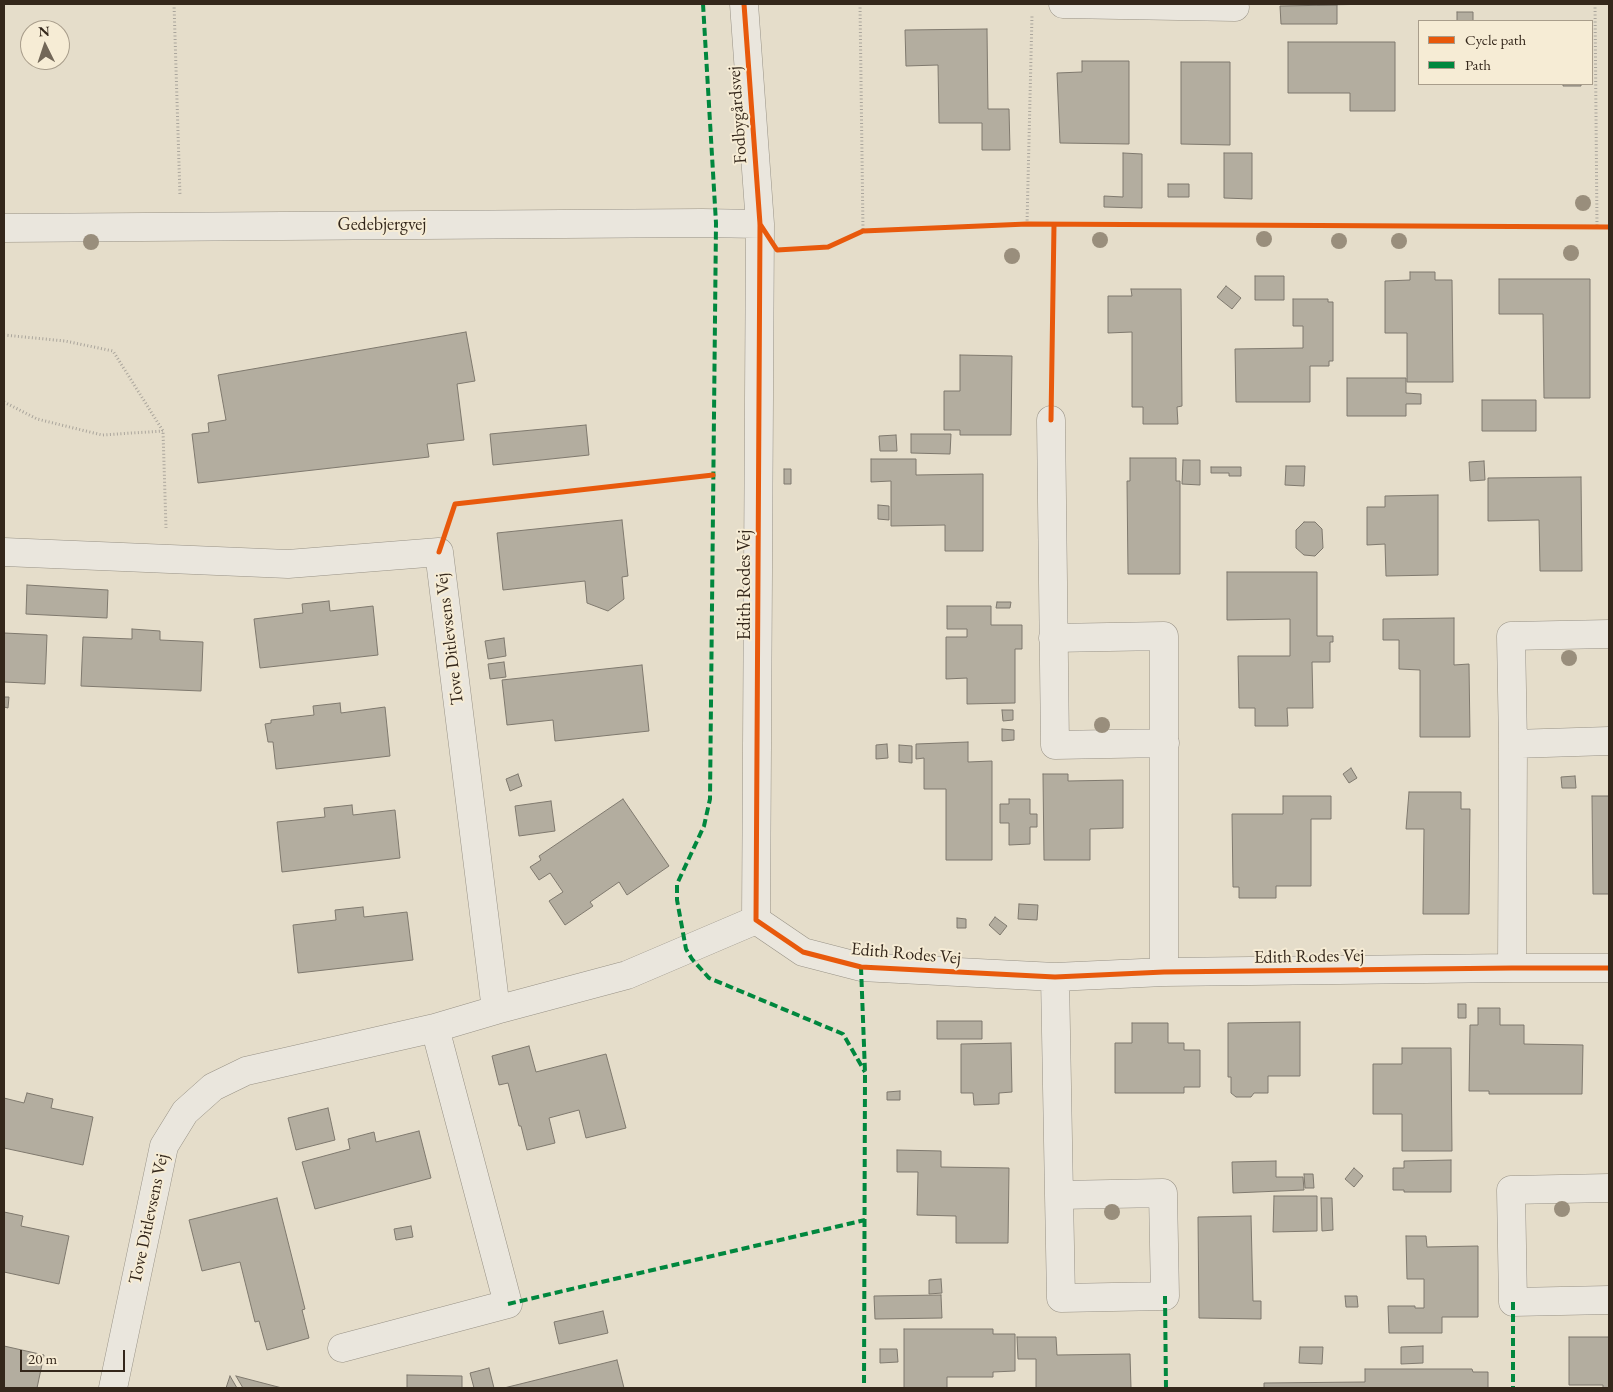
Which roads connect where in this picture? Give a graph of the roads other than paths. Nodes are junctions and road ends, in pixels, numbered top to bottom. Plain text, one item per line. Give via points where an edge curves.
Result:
1 (744, 4) edge
2 (1063, 4) edge
3 (1235, 7) dead end
4 (760, 224) junction
5 (4, 228) edge
6 (1051, 420) dead end
7 (4, 552) edge
8 (1609, 634) edge
9 (1053, 638) junction
10 (1609, 741) edge
11 (1165, 743) junction
12 (1513, 744) junction
13 (756, 920) junction
14 (1512, 968) junction
15 (1609, 968) edge
16 (1164, 972) junction
17 (1055, 977) junction
18 (496, 1010) junction
19 (435, 1028) junction
20 (1609, 1188) edge
21 (1059, 1196) junction
22 (1609, 1300) edge
23 (342, 1348) dead end
24 (113, 1388) edge

1 - 4 street, Fodbygårdsvej
2 - 3 street
4 - 5 street, Gedebjergvej
4 - 13 street, Edith Rodes Vej
6 - 9 street
7 - 18 street, Tove Ditlevsens Vej via 288,564 440,552
8 - 12 street via 1511,636
9 - 11 street via 1055,745
9 - 11 street via 1164,636
10 - 12 street
11 - 16 street
12 - 14 street
13 - 17 street, Edith Rodes Vej via 803,952 861,967
13 - 18 street, Tove Ditlevsens Vej via 627,975
14 - 15 street, Edith Rodes Vej
14 - 16 street, Edith Rodes Vej
16 - 17 street, Edith Rodes Vej
17 - 21 street
18 - 19 street, Tove Ditlevsens Vej
19 - 23 street via 508,1304
19 - 24 street, Tove Ditlevsens Vej via 246,1071 213,1087 185,1112 164,1146
20 - 22 street via 1510,1190 1513,1302
21 - 21 street via 1163,1194 1165,1296 1061,1298

